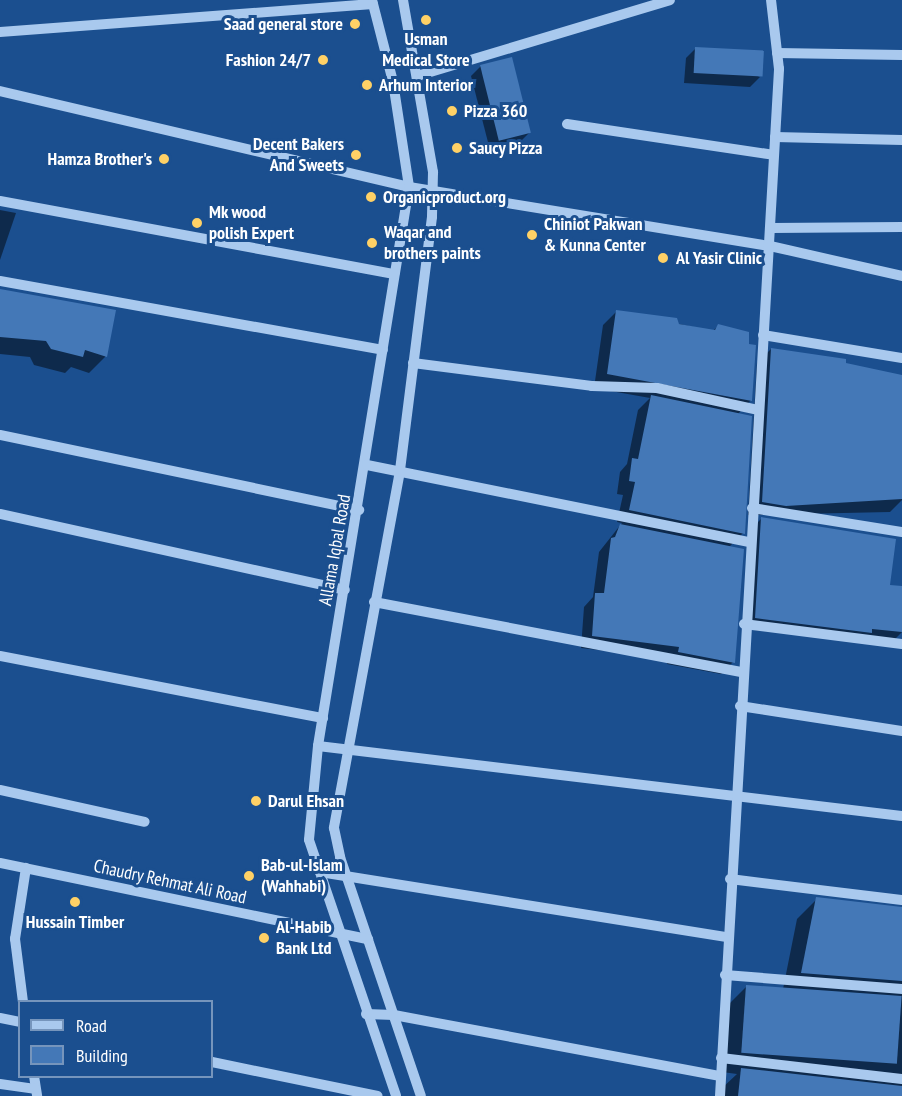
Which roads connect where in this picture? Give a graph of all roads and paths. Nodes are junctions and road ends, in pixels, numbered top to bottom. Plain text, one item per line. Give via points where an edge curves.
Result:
1 (403, 0) edge
2 (670, 0) edge
3 (771, 0) edge
4 (373, 2) edge
5 (0, 32) edge
6 (777, 53) junction
7 (902, 54) edge
8 (417, 75) junction
9 (0, 91) edge
10 (567, 124) dead end
11 (775, 137) junction
12 (902, 140) edge
13 (774, 155) junction
14 (409, 188) junction
15 (434, 192) junction
16 (0, 201) edge
17 (902, 227) edge
18 (771, 228) junction
19 (770, 246) junction
20 (394, 274) junction
21 (902, 276) edge
22 (0, 281) edge
23 (763, 335) junction
24 (383, 350) junction
25 (902, 358) edge
26 (413, 363) junction
27 (758, 410) junction
28 (0, 435) edge
29 (367, 465) junction
30 (400, 471) junction
31 (752, 508) junction
32 (359, 510) junction
33 (0, 514) edge
34 (902, 532) edge
35 (749, 542) junction
36 (345, 590) junction
37 (374, 602) junction
38 (744, 624) junction
39 (902, 644) edge
40 (0, 657) edge
41 (742, 672) junction
42 (740, 706) junction
43 (323, 718) junction
44 (902, 731) edge
45 (318, 746) junction
46 (348, 748) junction
47 (0, 790) edge
48 (735, 798) junction
49 (902, 816) edge
50 (145, 822) dead end
51 (0, 862) edge
52 (26, 868) junction
53 (320, 872) junction
54 (347, 876) junction
55 (730, 879) junction
56 (902, 900) edge
57 (341, 936) junction
58 (727, 937) junction
59 (368, 939) junction
60 (725, 975) junction
61 (902, 989) edge
62 (24, 1000) edge
63 (366, 1014) junction
64 (394, 1015) junction
65 (0, 1018) edge
66 (18, 1022) edge
67 (721, 1058) junction
68 (213, 1062) edge
69 (720, 1076) junction
70 (34, 1078) edge
71 (902, 1079) edge
72 (0, 1084) edge
73 (36, 1093) edge
74 (378, 1096) edge
75 (396, 1096) edge
76 (421, 1096) edge
77 (720, 1096) edge

1 - 8 street
2 - 8 street
3 - 6 street
4 - 5 street
4 - 14 street, Allama Iqbal Road via 393,82
6 - 7 street
6 - 11 street
8 - 15 street
9 - 14 street
10 - 13 street
11 - 12 street
11 - 13 street
13 - 18 street
14 - 15 street
14 - 20 street, Allama Iqbal Road
15 - 19 street
15 - 26 street
16 - 20 street
17 - 18 street
18 - 19 street
19 - 21 street
19 - 23 street
20 - 24 street, Allama Iqbal Road
22 - 24 street
23 - 25 street
23 - 27 street
24 - 29 street, Allama Iqbal Road
26 - 27 street via 592,386 657,388
26 - 30 street
27 - 31 street
28 - 32 street
29 - 30 street
29 - 32 street, Allama Iqbal Road
30 - 35 street
30 - 37 street
31 - 34 street
31 - 35 street
32 - 36 street, Allama Iqbal Road
33 - 36 street
35 - 38 street
36 - 43 street, Allama Iqbal Road
37 - 41 street
37 - 46 street
38 - 39 street
38 - 41 street
40 - 43 street
41 - 42 street
42 - 44 street
42 - 48 street
43 - 45 street, Allama Iqbal Road
45 - 46 street
45 - 53 street, Allama Iqbal Road via 309,840
46 - 48 street
46 - 54 street via 334,828
47 - 50 street
48 - 49 street
48 - 55 street
51 - 52 street, Chaudry Rehmat Ali Road
52 - 57 street, Chaudry Rehmat Ali Road
52 - 62 street via 15,939
53 - 54 street
53 - 57 street, Allama Iqbal Road
54 - 58 street
54 - 59 street
55 - 56 street
55 - 58 street
57 - 59 street, Chaudry Rehmat Ali Road
57 - 63 street, Allama Iqbal Road
58 - 60 street
59 - 64 street
60 - 61 street
60 - 67 street
63 - 64 street
63 - 75 street, Allama Iqbal Road
64 - 69 street
64 - 76 street
65 - 66 street
67 - 69 street
67 - 71 street
68 - 74 street
69 - 77 street
70 - 73 street
72 - 73 street

